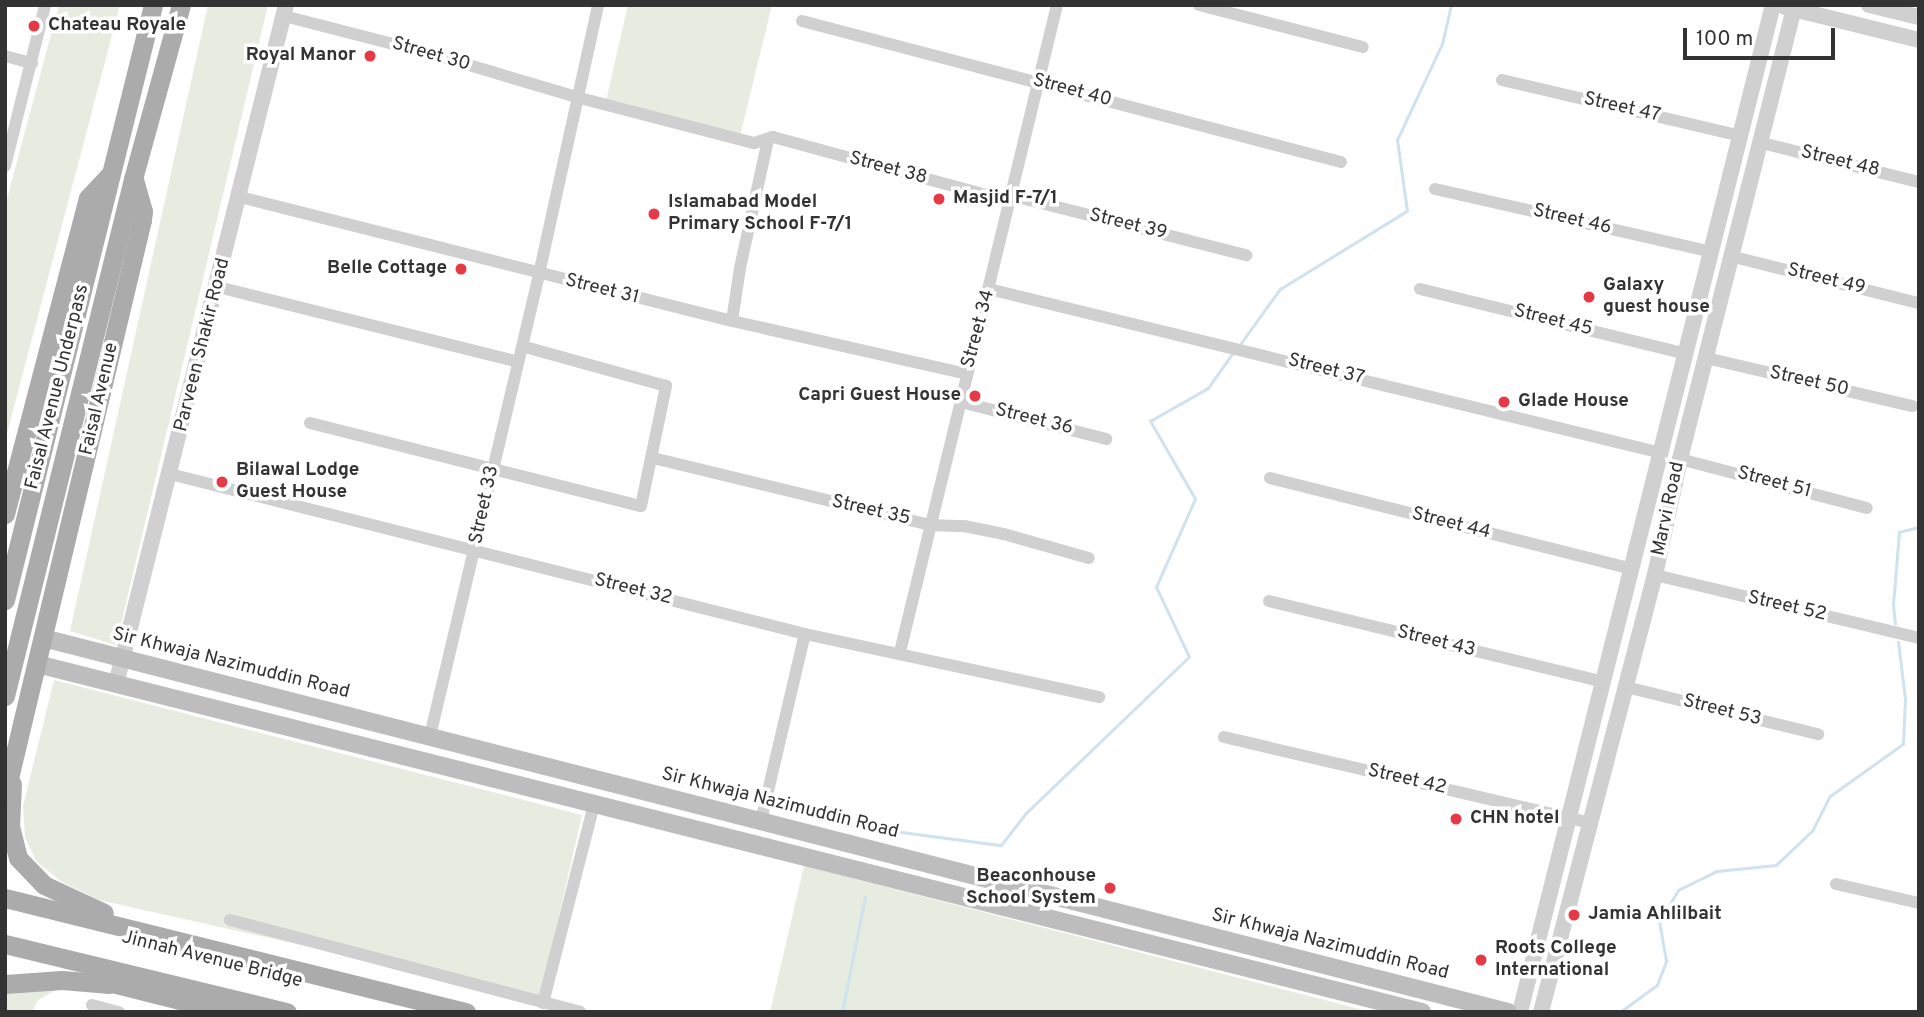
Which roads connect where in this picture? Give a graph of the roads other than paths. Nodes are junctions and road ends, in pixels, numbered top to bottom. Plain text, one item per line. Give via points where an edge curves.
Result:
1 (46, 5) edge
2 (153, 5) edge
3 (181, 5) edge
4 (598, 5) edge
5 (1057, 5) edge
6 (1199, 5) edge
7 (1773, 5) edge
8 (1869, 5) edge
9 (1789, 7) edge
10 (285, 11) edge
11 (1919, 17) edge
12 (802, 22) dead end
13 (1919, 40) edge
14 (1363, 47) dead end
15 (5, 56) edge
16 (32, 63) junction
17 (138, 73) junction
18 (162, 78) junction
19 (1502, 80) dead end
20 (1038, 82) junction
21 (576, 97) junction
22 (1741, 136) junction
23 (768, 141) junction
24 (1762, 143) junction
25 (1341, 162) dead end
26 (5, 166) edge
27 (111, 173) junction
28 (133, 179) junction
29 (1919, 182) edge
30 (1436, 189) dead end
31 (240, 197) junction
32 (1009, 198) junction
33 (1709, 251) junction
34 (1246, 255) dead end
35 (1734, 257) junction
36 (539, 274) junction
37 (218, 287) junction
38 (989, 289) junction
39 (1420, 289) dead end
40 (1919, 303) edge
41 (732, 321) junction
42 (522, 346) junction
43 (1686, 354) junction
44 (1706, 358) junction
45 (518, 362) junction
46 (967, 374) junction
47 (961, 402) junction
48 (1912, 406) dead end
49 (310, 423) dead end
50 (1106, 439) dead end
51 (1661, 453) junction
52 (653, 458) junction
53 (1680, 458) junction
54 (492, 469) junction
55 (170, 474) junction
56 (1270, 478) dead end
57 (1867, 508) dead end
58 (5, 514) edge
59 (929, 525) junction
60 (475, 551) junction
61 (1089, 558) dead end
62 (1632, 569) junction
63 (1655, 575) junction
64 (5, 600) edge
65 (1269, 601) dead end
66 (805, 634) junction
67 (43, 638) junction
68 (1919, 638) edge
69 (900, 652) junction
70 (123, 660) junction
71 (37, 664) junction
72 (1603, 682) junction
73 (116, 684) junction
74 (1626, 687) junction
75 (5, 696) edge
76 (1099, 697) dead end
77 (1818, 734) dead end
78 (430, 736) junction
79 (1224, 737) dead end
80 (505, 755) junction
81 (9, 770) edge
82 (501, 781) junction
83 (5, 795) edge
84 (594, 804) junction
85 (1569, 818) junction
86 (761, 821) junction
87 (1590, 823) junction
88 (1836, 884) dead end
89 (5, 898) edge
90 (1919, 903) edge
91 (5, 908) edge
92 (230, 920) dead end
93 (139, 929) junction
94 (5, 944) edge
95 (5, 954) edge
96 (5, 984) edge
97 (120, 985) junction
98 (92, 1005) dead end
99 (550, 1007) edge
100 (118, 1012) edge
101 (228, 1012) edge
102 (287, 1012) edge
103 (419, 1012) edge
104 (466, 1012) edge
105 (580, 1012) edge
106 (1422, 1012) edge
107 (1508, 1012) edge
108 (1520, 1012) edge
109 (1541, 1012) edge

1 - 16 street
2 - 17 main road
3 - 18 main road
4 - 21 street, Street 33
5 - 20 street, Street 34
6 - 14 street
7 - 22 street, Marvi Road
8 - 11 street
9 - 13 street
9 - 24 street, Marvi Road
10 - 21 street, Street 30
10 - 31 street, Parveen Shakir Road
12 - 20 street, Street 40
15 - 16 street
16 - 26 street
17 - 18 main road
17 - 27 main road
18 - 28 main road
19 - 22 street, Street 47
20 - 25 street, Street 40
20 - 32 street, Street 34
21 - 23 street, Street 30 via 754,143
21 - 36 street, Street 33
22 - 24 street
22 - 33 street, Marvi Road
23 - 32 street, Street 38 via 773,137
23 - 41 street
24 - 29 street, Street 48
24 - 35 street, Marvi Road
27 - 58 main road via 88,198
27 - 64 main road, Faisal Avenue Underpass
28 - 67 main road, Faisal Avenue via 142,220
28 - 75 main road, Faisal Avenue Underpass
30 - 33 street, Street 46
31 - 36 street, Street 31
31 - 37 street, Parveen Shakir Road
32 - 34 street, Street 39
32 - 38 street, Street 34
33 - 35 street
33 - 43 street, Marvi Road
35 - 40 street, Street 49
35 - 44 street, Marvi Road
36 - 41 street, Street 31
36 - 42 street, Street 33
37 - 45 street
37 - 55 street, Parveen Shakir Road
38 - 46 street, Street 34
38 - 51 street, Street 37
39 - 43 street, Street 45
41 - 46 street, Street 31
42 - 45 street, Street 33
42 - 52 street via 666,386
43 - 44 street
43 - 51 street, Marvi Road
44 - 48 street, Street 50
44 - 53 street, Marvi Road
45 - 54 street, Street 33
46 - 47 street, Street 34
47 - 50 street, Street 36
47 - 59 street, Street 34
49 - 54 street
51 - 53 street
51 - 62 street, Marvi Road
52 - 54 street via 641,506
52 - 59 street, Street 35
53 - 57 street, Street 51
53 - 63 street, Marvi Road
54 - 60 street, Street 33
55 - 60 street, Street 32
55 - 70 street, Parveen Shakir Road
56 - 62 street, Street 44
59 - 61 street, Street 35 via 1004,534
59 - 69 street, Street 34
60 - 66 street, Street 32
60 - 78 street, Street 33
62 - 63 street
62 - 72 street, Marvi Road
63 - 68 street, Street 52
63 - 74 street, Marvi Road
65 - 72 street, Street 43
66 - 69 street, Street 32
66 - 86 street
67 - 70 main road, Sir Khwaja Nazimuddin Road
67 - 71 main road, Faisal Avenue
69 - 76 street, Street 32
70 - 73 street, Parveen Shakir Road
70 - 78 main road, Sir Khwaja Nazimuddin Road
71 - 73 main road
71 - 81 main road, Faisal Avenue
72 - 74 street
72 - 85 street, Marvi Road
73 - 82 main road
74 - 77 street, Street 53
74 - 87 street, Marvi Road
78 - 80 main road, Sir Khwaja Nazimuddin Road
79 - 85 street, Street 42
80 - 82 main road
80 - 86 main road, Sir Khwaja Nazimuddin Road
81 - 83 main road, Faisal Avenue
81 - 93 main road via 13,848 25,868 44,885
82 - 84 main road
84 - 99 street
84 - 106 main road
85 - 87 street, Street 42
85 - 108 street, Marvi Road
86 - 107 main road, Sir Khwaja Nazimuddin Road
87 - 109 street, Marvi Road
88 - 90 street
89 - 93 main road
91 - 103 main road, Jinnah Avenue Bridge
92 - 99 street
93 - 104 main road
94 - 102 main road, Jinnah Avenue Bridge
95 - 97 main road
96 - 97 main road via 62,980
97 - 101 main road
98 - 100 street
99 - 105 street

